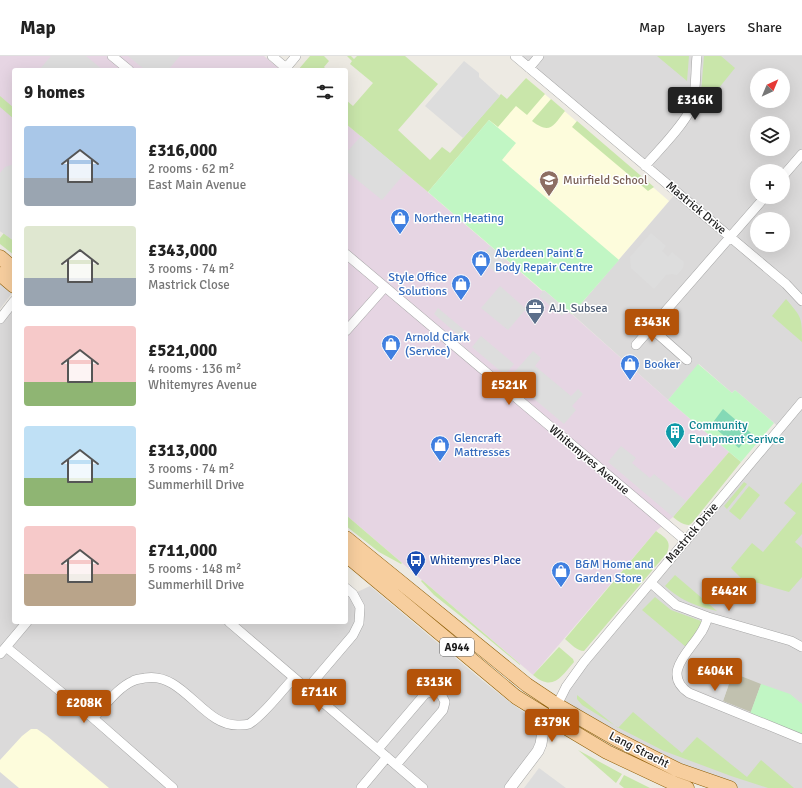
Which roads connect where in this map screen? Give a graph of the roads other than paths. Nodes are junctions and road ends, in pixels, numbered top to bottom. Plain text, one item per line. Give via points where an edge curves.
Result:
1 (112, 56) edge
2 (272, 56) edge
3 (296, 56) edge
4 (515, 56) edge
5 (538, 56) edge
6 (697, 56) edge
7 (127, 68) edge
8 (528, 68) junction
9 (800, 159) edge
10 (645, 166) junction
11 (790, 169) edge
12 (759, 204) edge
13 (730, 237) junction
14 (348, 256) edge
15 (0, 257) edge
16 (12, 267) edge
17 (0, 274) edge
18 (12, 284) edge
19 (385, 286) junction
20 (802, 301) edge
21 (12, 304) edge
22 (0, 319) edge
23 (651, 328) junction
24 (348, 329) edge
25 (636, 345) dead end
26 (688, 360) dead end
27 (801, 406) edge
28 (348, 540) edge
29 (686, 541) junction
30 (348, 557) edge
31 (651, 583) junction
32 (348, 590) edge
33 (708, 617) junction
34 (25, 624) edge
35 (231, 624) edge
36 (802, 647) edge
37 (3, 651) edge
38 (294, 678) junction
39 (307, 689) junction
40 (557, 705) junction
41 (93, 718) junction
42 (550, 718) junction
43 (802, 739) edge
44 (378, 749) junction
45 (387, 757) junction
46 (396, 765) junction
47 (173, 788) edge
48 (361, 788) edge
49 (423, 788) edge
50 (510, 788) edge
51 (687, 788) edge
52 (730, 788) edge

1 - 7 street
2 - 3 street via 286,68
4 - 8 street, Mastrick Drive
5 - 8 street
6 - 10 street via 691,108
8 - 10 street, Mastrick Drive
9 - 11 street
10 - 13 street, Mastrick Drive
12 - 13 street
13 - 20 street, Mastrick Drive via 786,284
13 - 23 street
14 - 19 street, Whitemyres Avenue
15 - 16 main road
17 - 18 main road
19 - 24 street
19 - 29 street, Whitemyres Avenue
21 - 22 street
23 - 25 street
23 - 26 street
27 - 29 street, Mastrick Drive
28 - 40 main road, Lang Stracht / A944 via 527,685
29 - 31 street, Mastrick Drive
30 - 42 main road, Lang Stracht / A944 via 516,697
31 - 33 street via 676,605
31 - 40 street, Mastrick Drive via 584,662
32 - 39 street via 360,608 359,623 353,635
33 - 36 street via 791,641
33 - 43 street via 700,634 680,663 677,676 683,689
34 - 37 street
35 - 38 street
37 - 41 street
38 - 39 street
38 - 41 street via 258,717 247,725 231,726 218,720 177,687 165,680 150,678 133,680
39 - 44 street
40 - 42 street
40 - 52 main road, Lang Stracht / A944 via 616,739 678,770
41 - 47 street
42 - 50 street via 543,731 538,751
42 - 51 main road, Lang Stracht / A944 via 607,752
44 - 45 street
44 - 46 street via 425,694 433,691 441,694 445,702 443,710
45 - 46 street
45 - 48 street
46 - 49 street

